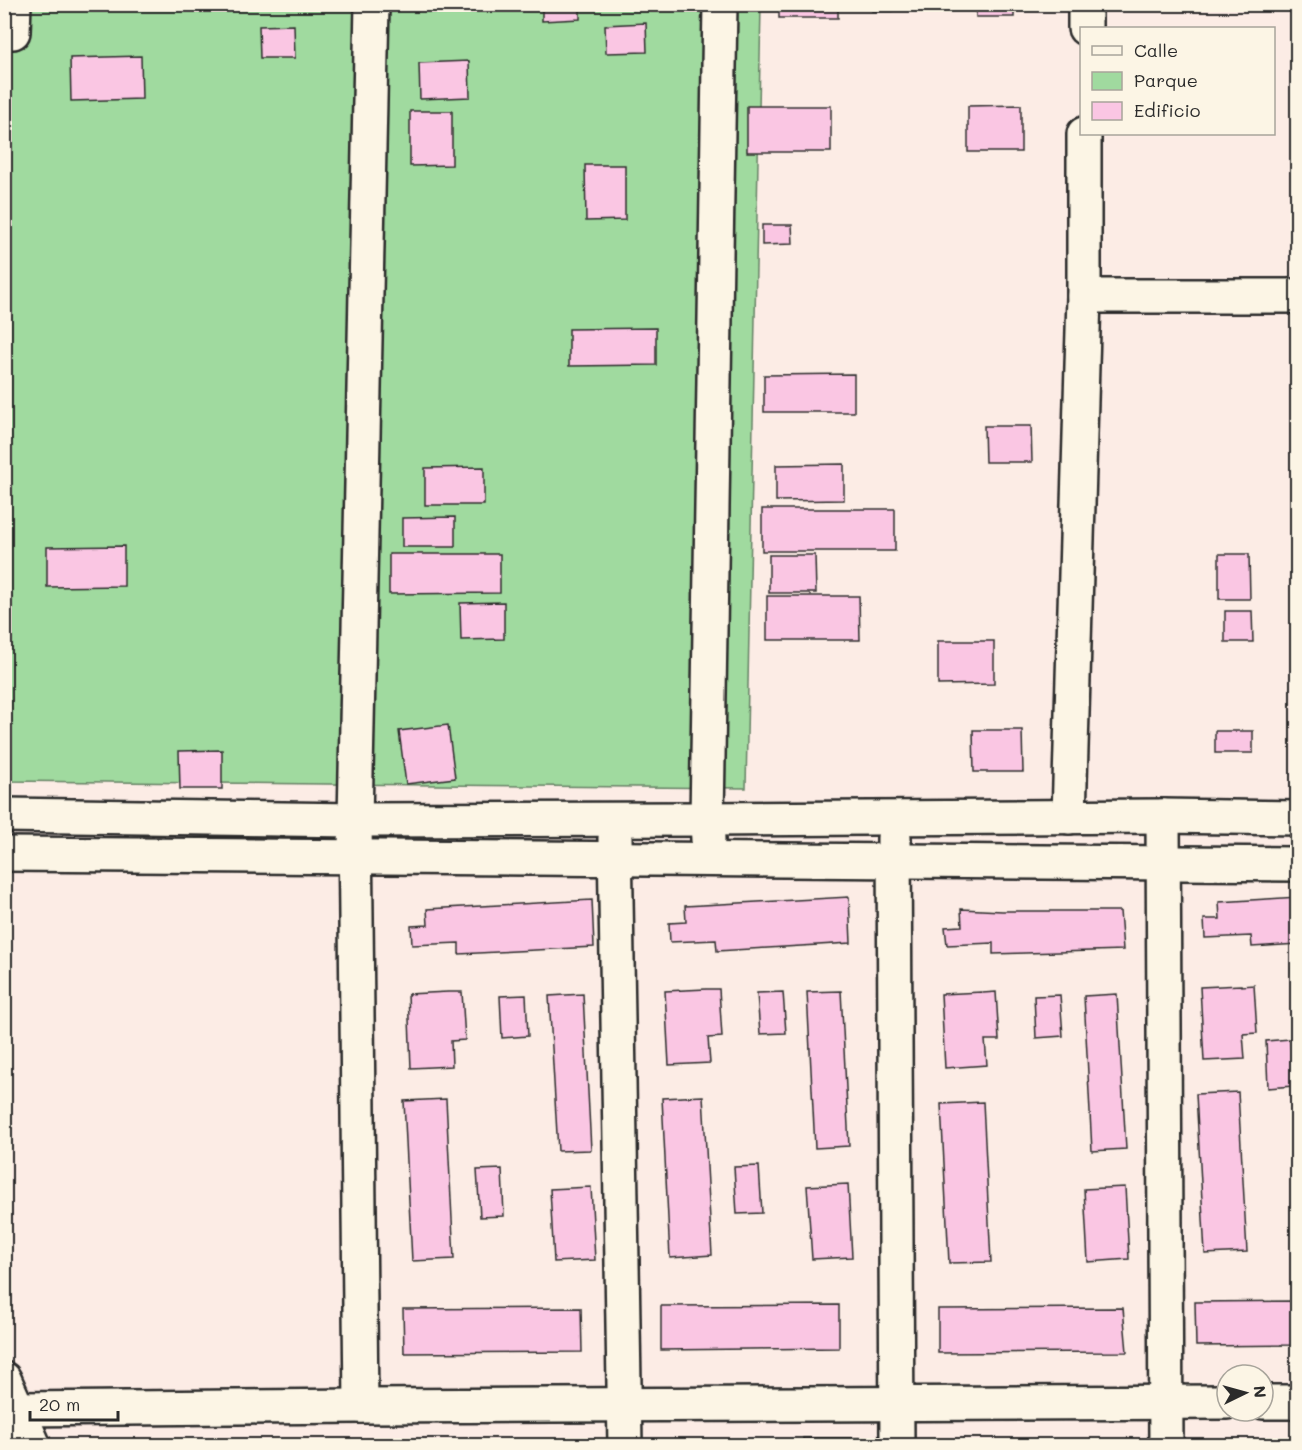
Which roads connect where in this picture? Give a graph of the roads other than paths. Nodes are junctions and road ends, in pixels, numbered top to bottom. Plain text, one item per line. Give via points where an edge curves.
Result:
1 (372, 4) edge
2 (720, 4) edge
3 (1085, 4) edge
4 (1085, 27) edge
5 (1084, 135) edge
6 (1084, 296) junction
7 (1298, 296) edge
8 (4, 814) edge
9 (1163, 816) junction
10 (1069, 817) junction
11 (894, 818) junction
12 (1298, 818) edge
13 (614, 819) junction
14 (706, 819) junction
15 (355, 820) junction
16 (4, 854) edge
17 (355, 857) junction
18 (615, 859) junction
19 (710, 860) junction
20 (895, 861) junction
21 (1163, 863) junction
22 (1298, 864) edge
23 (4, 1379) edge
24 (1166, 1402) junction
25 (1215, 1402) edge
26 (1275, 1402) edge
27 (1298, 1402) edge
28 (897, 1403) junction
29 (625, 1404) junction
30 (361, 1406) junction
31 (18, 1409) junction
32 (34, 1446) edge
33 (625, 1446) edge
34 (897, 1446) edge
35 (1166, 1446) edge

1 - 15 street
2 - 14 street
3 - 4 street
5 - 6 street
6 - 7 street
6 - 10 street
8 - 15 street
9 - 10 street
9 - 12 street
9 - 21 street
10 - 11 street
11 - 14 street
11 - 20 street
13 - 14 street
13 - 15 street
13 - 18 street
14 - 19 street
15 - 17 street
16 - 17 street
17 - 18 street
17 - 30 street
18 - 19 street
18 - 29 street
19 - 20 street
20 - 21 street
20 - 28 street
21 - 22 street
21 - 24 street
23 - 31 street
24 - 25 street
24 - 28 street
24 - 35 street
26 - 27 street
28 - 29 street
28 - 34 street
29 - 30 street
29 - 33 street
30 - 31 street
31 - 32 street

